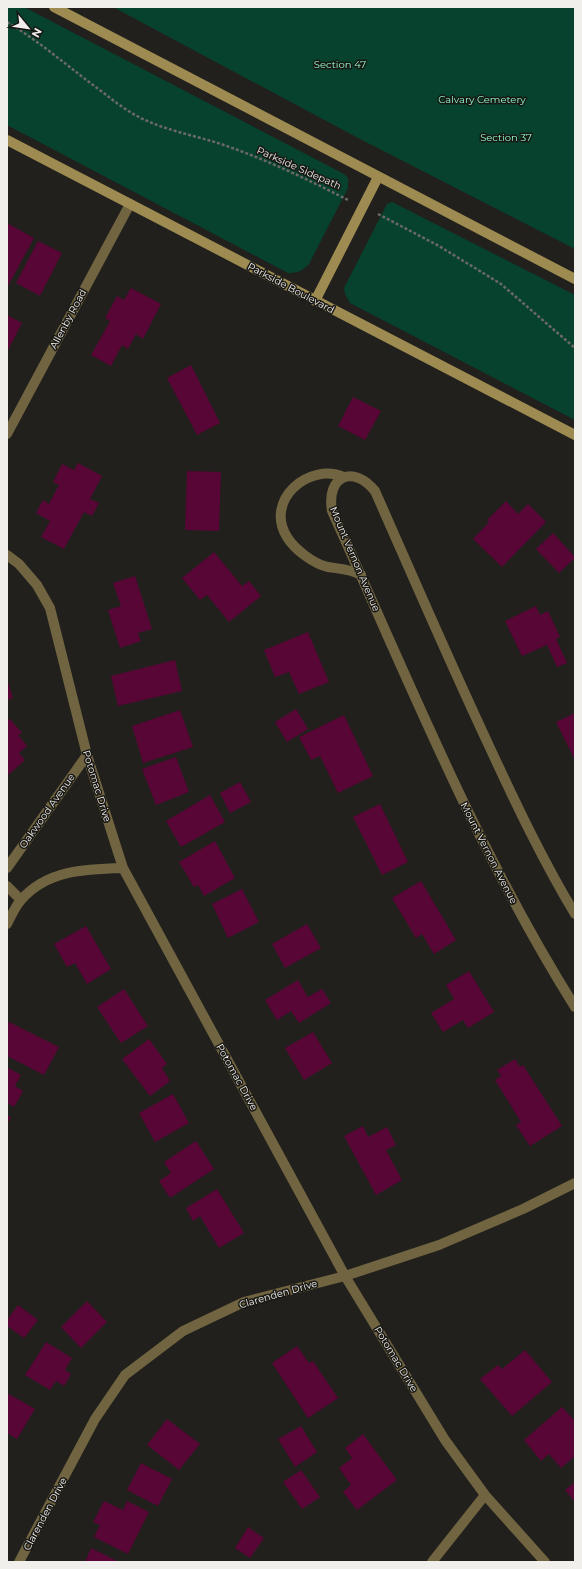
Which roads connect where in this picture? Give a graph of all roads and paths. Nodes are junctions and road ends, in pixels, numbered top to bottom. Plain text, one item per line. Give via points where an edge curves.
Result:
1 (54, 7) edge
2 (7, 22) edge
3 (7, 140) edge
4 (378, 177) junction
5 (130, 204) junction
6 (363, 207) junction
7 (575, 279) edge
8 (315, 301) junction
9 (575, 348) edge
10 (7, 434) edge
11 (575, 435) edge
12 (344, 477) junction
13 (7, 555) edge
14 (361, 575) junction
15 (87, 755) junction
16 (7, 868) edge
17 (123, 868) junction
18 (7, 886) edge
19 (21, 900) junction
20 (575, 914) edge
21 (7, 924) edge
22 (575, 1007) edge
23 (575, 1183) edge
24 (345, 1276) junction
25 (485, 1495) junction
26 (19, 1562) edge
27 (432, 1562) edge
28 (545, 1562) edge

1 - 4 street
2 - 6 path, Parkside Sidepath via 138,116 266,161
3 - 5 street, Parkside Boulevard
4 - 6 street
4 - 7 street
5 - 8 street, Parkside Boulevard
5 - 10 street, Allenby Road
6 - 8 street
6 - 9 path, Parkside Sidepath via 415,233 501,284
8 - 11 street, Parkside Boulevard
12 - 14 street, Mount Vernon Avenue via 337,482 330,500 332,511
12 - 14 street via 335,473 309,477 286,496 280,516 287,537 304,554 327,567
12 - 20 street via 361,478 375,491 455,674 508,787 556,883
13 - 15 street, Potomac Drive via 37,585 50,608
14 - 22 street, Mount Vernon Avenue via 484,846 546,960
15 - 16 street, Oakwood Avenue
15 - 17 street, Potomac Drive
17 - 19 street via 87,868 64,873 40,883
17 - 24 street, Potomac Drive
18 - 19 street
19 - 21 street
23 - 24 street, Clarenden Drive via 523,1209 439,1244
24 - 25 street, Potomac Drive via 445,1440
24 - 26 street, Clarenden Drive via 244,1302 183,1331 125,1375 95,1419
25 - 27 street
25 - 28 street, Potomac Drive

